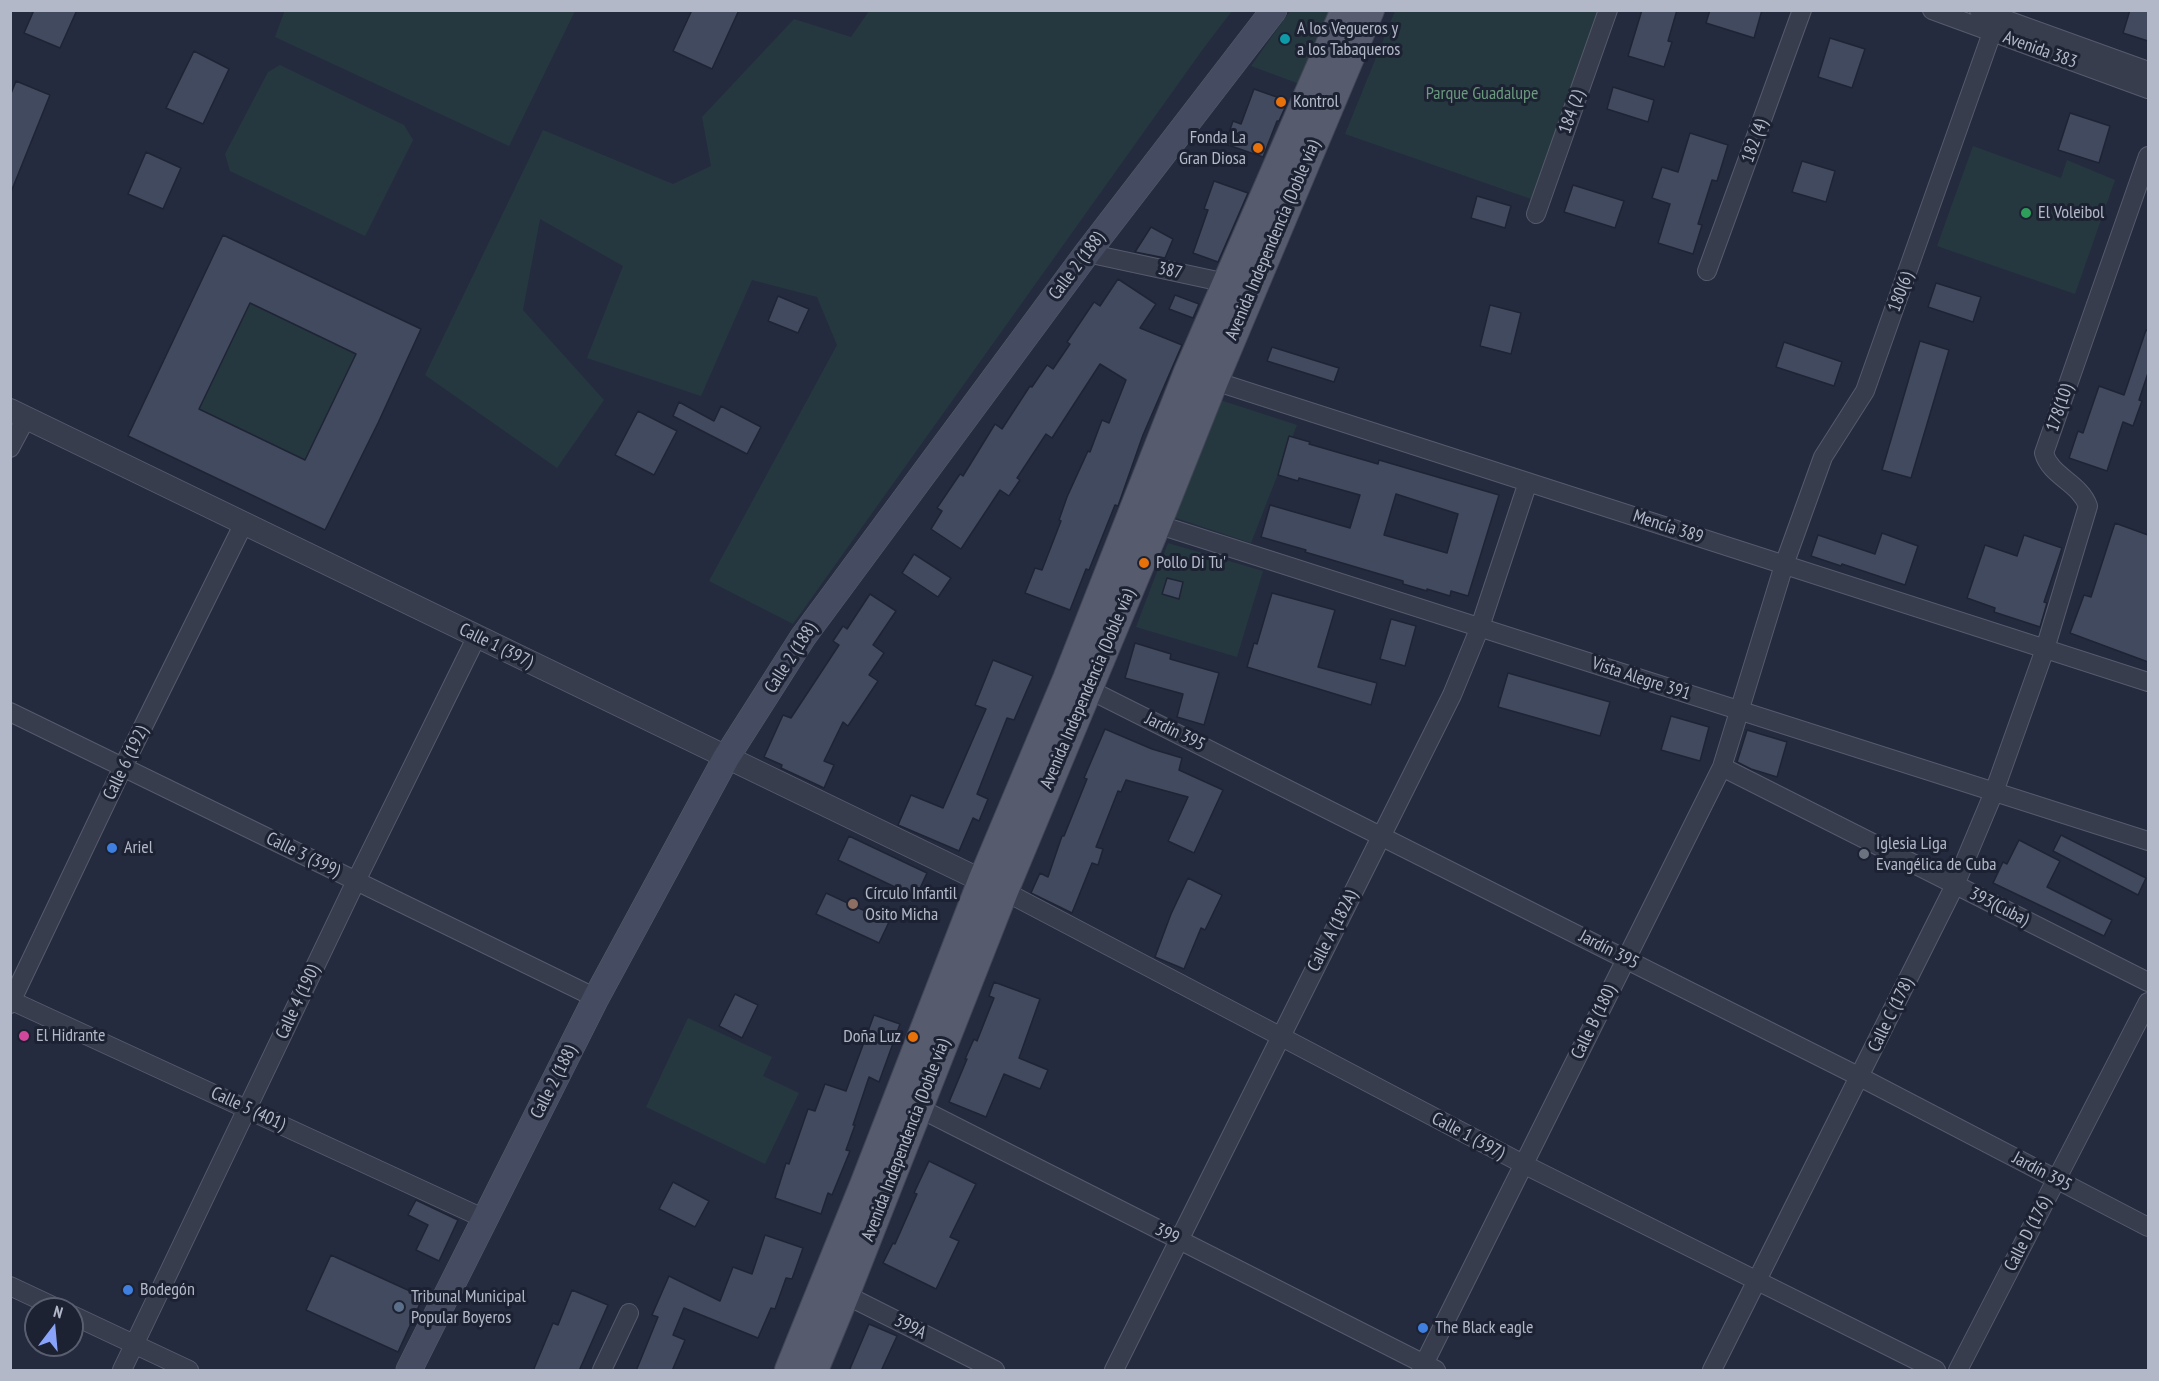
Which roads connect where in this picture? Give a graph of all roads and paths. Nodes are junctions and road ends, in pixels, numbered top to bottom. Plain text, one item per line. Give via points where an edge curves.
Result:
1 (1274, 10) edge
2 (1345, 10) edge
3 (1370, 10) edge
4 (1608, 10) edge
5 (1802, 10) edge
6 (1932, 10) edge
7 (1979, 10) edge
8 (1997, 20) edge
9 (2148, 71) edge
10 (2148, 89) edge
11 (2148, 156) edge
12 (1536, 214) dead end
13 (1087, 253) junction
14 (1707, 271) dead end
15 (1239, 285) junction
16 (1201, 376) junction
17 (18, 414) edge
18 (10, 448) edge
19 (1528, 482) junction
20 (1145, 520) junction
21 (244, 524) junction
22 (1784, 565) junction
23 (1480, 627) junction
24 (477, 636) junction
25 (2045, 649) junction
26 (2148, 682) edge
27 (1077, 684) junction
28 (1740, 711) junction
29 (10, 712) edge
30 (726, 758) junction
31 (123, 767) junction
32 (1722, 767) junction
33 (1994, 792) junction
34 (1382, 835) junction
35 (2148, 841) edge
36 (356, 881) junction
37 (1955, 885) junction
38 (993, 886) junction
39 (1625, 959) junction
40 (2148, 982) edge
41 (596, 999) junction
42 (11, 1002) edge
43 (2148, 1002) edge
44 (1279, 1037) junction
45 (1860, 1077) junction
46 (908, 1102) junction
47 (247, 1109) junction
48 (1525, 1165) junction
49 (2056, 1179) junction
50 (485, 1220) junction
51 (2148, 1227) edge
52 (1179, 1241) junction
53 (1758, 1281) junction
54 (10, 1286) edge
55 (835, 1290) junction
56 (33, 1297) edge
57 (629, 1313) dead end
58 (84, 1321) edge
59 (135, 1345) junction
60 (1427, 1368) edge
61 (122, 1371) edge
62 (189, 1371) edge
63 (409, 1371) edge
64 (602, 1371) edge
65 (789, 1371) edge
66 (814, 1371) edge
67 (995, 1371) edge
68 (1114, 1371) edge
69 (1712, 1371) edge
70 (1936, 1371) edge
71 (1958, 1371) edge

1 - 13 main road, Calle 2 (188)
2 - 15 main road, Avenida Independencia (Doble vía)
3 - 15 main road, Avenida Independencia (Doble vía)
4 - 12 street, 184 (2)
5 - 14 street, 182 (4)
6 - 8 street, Avenida 383
7 - 8 street, Avenida 383
8 - 9 street, Avenida 383
8 - 10 street, Avenida 383
8 - 22 street, 180(6) via 1865,391 1823,457
11 - 25 street, 178(10) via 2044,453 2046,462 2085,496 2088,506
13 - 15 street, 387
13 - 30 main road, Calle 2 (188) via 802,637
15 - 16 main road, Avenida Independencia (Doble vía)
16 - 19 street, Mencía 389
16 - 20 main road, Avenida Independencia (Doble vía)
17 - 18 street
17 - 21 street, Calle 1 (397)
19 - 22 street, Mencía 389
19 - 23 street, Calle A (182A)
20 - 23 street, Vista Alegre 391
20 - 27 main road, Avenida Independencia (Doble vía)
21 - 24 street, Calle 1 (397)
21 - 31 street, Calle 6 (192)
22 - 25 street, Mencía 389
22 - 28 street, Calle B (180)
23 - 28 street, Vista Alegre 391
23 - 34 street, Calle A (182A) via 1452,695
24 - 30 street, Calle 1 (397)
24 - 36 street, Calle 4 (190)
25 - 26 street, Mencía 389
25 - 33 street, Calle C (178)
27 - 34 street, Jardín 395
27 - 38 main road, Avenida Independencia (Doble vía)
28 - 32 street, Calle B (180)
28 - 33 street, Vista Alegre 391
29 - 31 street, Calle 3 (399)
30 - 38 street, Calle 1 (397)
30 - 41 main road, Calle 2 (188)
31 - 36 street, Calle 3 (399)
31 - 42 street, Calle 6 (192)
32 - 37 street, 393(Cuba)
32 - 39 street, Calle B (180)
33 - 35 street, Vista Alegre 391
33 - 37 street, Calle C (178)
34 - 39 street, Jardín 395
34 - 44 street, Calle A (182A)
36 - 41 street, Calle 3 (399)
36 - 47 street, Calle 4 (190)
37 - 40 street, 393(Cuba)
37 - 45 street, Calle C (178)
38 - 44 street, Calle 1 (397)
38 - 46 main road, Avenida Independencia (Doble vía)
39 - 45 street, Jardín 395
39 - 48 street, Calle B (180)
41 - 50 main road, Calle 2 (188)
42 - 47 street, Calle 5 (401)
43 - 49 street, Calle D (176)
44 - 48 street, Calle 1 (397)
44 - 52 street, Calle A (182A)
45 - 49 street, Jardín 395
45 - 53 street, Calle C (178)
46 - 52 street, 399
46 - 55 main road, Avenida Independencia (Doble vía)
47 - 50 street, Calle 5 (401)
47 - 59 street, Calle 4 (190)
48 - 53 street, Calle 1 (397)
48 - 60 street, Calle B (180)
49 - 51 street, Jardín 395
49 - 71 street, Calle D (176)
50 - 63 main road, Calle 2 (188)
52 - 60 street, 399
52 - 68 street, Calle A (182A)
53 - 69 street, Calle C (178)
53 - 70 street, Calle 1 (397)
54 - 56 street
55 - 65 main road, Avenida Independencia (Doble vía)
55 - 66 main road, Avenida Independencia (Doble vía)
55 - 67 street, 399A
57 - 64 street
58 - 59 street
59 - 61 street, Calle 4 (190)
59 - 62 street

